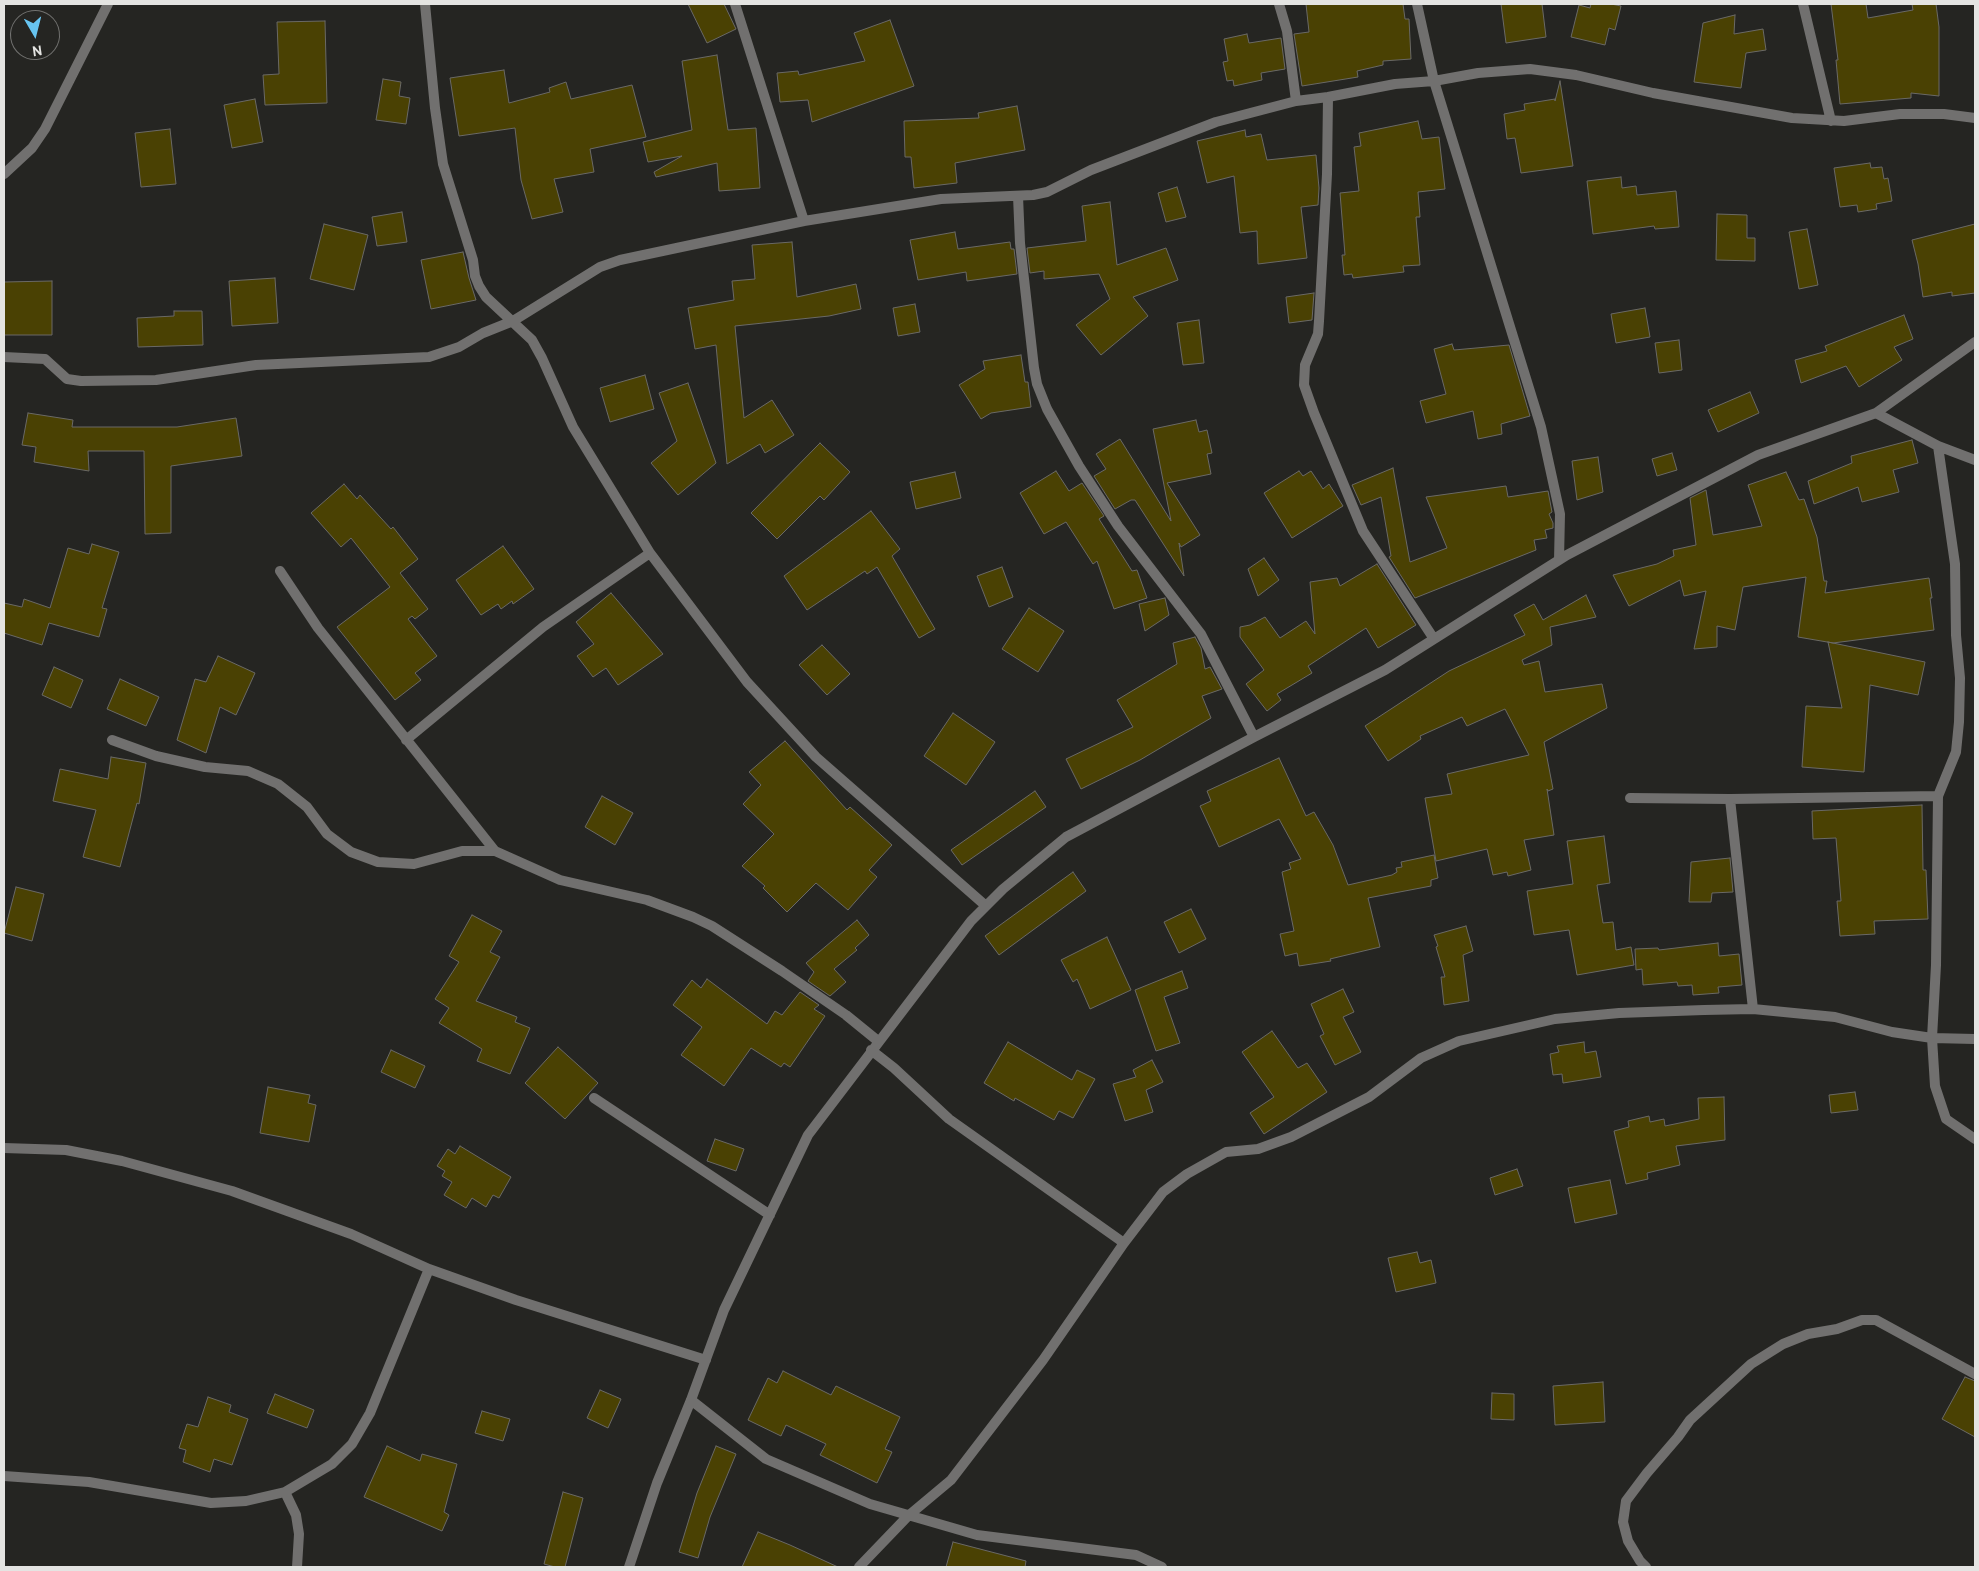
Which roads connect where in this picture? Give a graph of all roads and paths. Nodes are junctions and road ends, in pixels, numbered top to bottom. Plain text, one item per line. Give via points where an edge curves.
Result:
1 (108, 4) edge
2 (425, 4) edge
3 (734, 4) edge
4 (1279, 4) edge
5 (1417, 4) edge
6 (1803, 4) edge
7 (1434, 81) junction
8 (1328, 97) junction
9 (1296, 101) junction
10 (1975, 118) edge
11 (1831, 121) junction
12 (4, 174) edge
13 (1018, 196) junction
14 (804, 221) junction
15 (513, 321) junction
16 (1975, 342) edge
17 (4, 357) edge
18 (1876, 413) junction
19 (1938, 446) junction
20 (1975, 460) edge
21 (650, 553) junction
22 (1559, 560) junction
23 (280, 571) dead end
24 (1434, 639) junction
25 (1254, 737) junction
26 (112, 740) dead end
27 (406, 740) junction
28 (1938, 796) junction
29 (1630, 798) dead end
30 (1730, 800) junction
31 (494, 851) junction
32 (986, 906) junction
33 (1753, 1009) junction
34 (1932, 1038) junction
35 (1975, 1039) edge
36 (878, 1041) junction
37 (871, 1050) junction
38 (594, 1098) dead end
39 (1975, 1139) edge
40 (4, 1148) edge
41 (770, 1215) junction
42 (1124, 1243) junction
43 (428, 1269) junction
44 (706, 1360) junction
45 (1975, 1374) edge
46 (691, 1400) junction
47 (4, 1476) edge
48 (285, 1492) junction
49 (908, 1516) junction
50 (297, 1567) edge
51 (629, 1567) edge
52 (859, 1567) edge
53 (1162, 1567) edge
54 (1646, 1567) edge

1 - 12 street via 45,130 32,148
2 - 15 street via 435,108 448,186 479,286 486,297
3 - 14 street
4 - 9 street via 1290,47
5 - 7 street
6 - 11 street
7 - 8 street via 1395,84
7 - 11 street via 1530,69 1576,75 1739,110
7 - 22 street via 1541,427 1560,514
8 - 9 street
8 - 24 street via 1319,328 1305,365 1304,385 1363,531
9 - 13 street via 1216,122 1091,170 1047,192
10 - 11 street via 1900,114
13 - 14 street via 941,199
13 - 25 street via 1034,368 1047,409 1078,466 1118,526 1201,634
14 - 15 street via 620,260 600,267
15 - 17 street via 428,357 256,365 156,380 72,380 44,359
15 - 21 street via 532,340 573,427
16 - 18 street
18 - 19 street
18 - 22 street via 1758,456
19 - 20 street
19 - 28 street via 1955,564 1960,678 1956,752
21 - 27 street via 543,627
21 - 32 street via 747,682 816,757
22 - 24 street
23 - 27 street via 318,628
24 - 25 street via 1385,670
25 - 32 street via 1066,837
26 - 31 street via 156,756 205,767 248,771 278,784 307,807 326,834 351,852 378,862 414,864 462,851
27 - 31 street
28 - 30 street
28 - 34 street
29 - 30 street
30 - 33 street
31 - 36 street via 560,880 646,900 712,926 846,1015
32 - 36 street
33 - 34 street via 1835,1017 1892,1032
33 - 42 street via 1619,1013 1556,1019 1459,1041 1421,1058 1369,1097 1290,1137 1258,1149 1226,1152 1187,1174 1163,1192
34 - 35 street
34 - 39 street via 1935,1086 1946,1119
36 - 37 street
37 - 41 street via 808,1135
37 - 42 street via 949,1119
38 - 41 street
40 - 43 street via 66,1150 122,1161 232,1191 351,1234
41 - 44 street via 724,1310
42 - 49 street via 1043,1360 951,1480
43 - 44 street
43 - 48 street via 370,1413 352,1444 332,1464
44 - 46 street
45 - 54 street via 1876,1320 1862,1320 1783,1344 1751,1364 1690,1420 1626,1501 1623,1522 1628,1541
46 - 49 street via 766,1459 870,1504
46 - 51 street via 657,1483
47 - 48 street via 89,1482 211,1503 246,1501
48 - 50 street via 296,1516 299,1534
49 - 52 street
49 - 53 street via 977,1536 1136,1555

